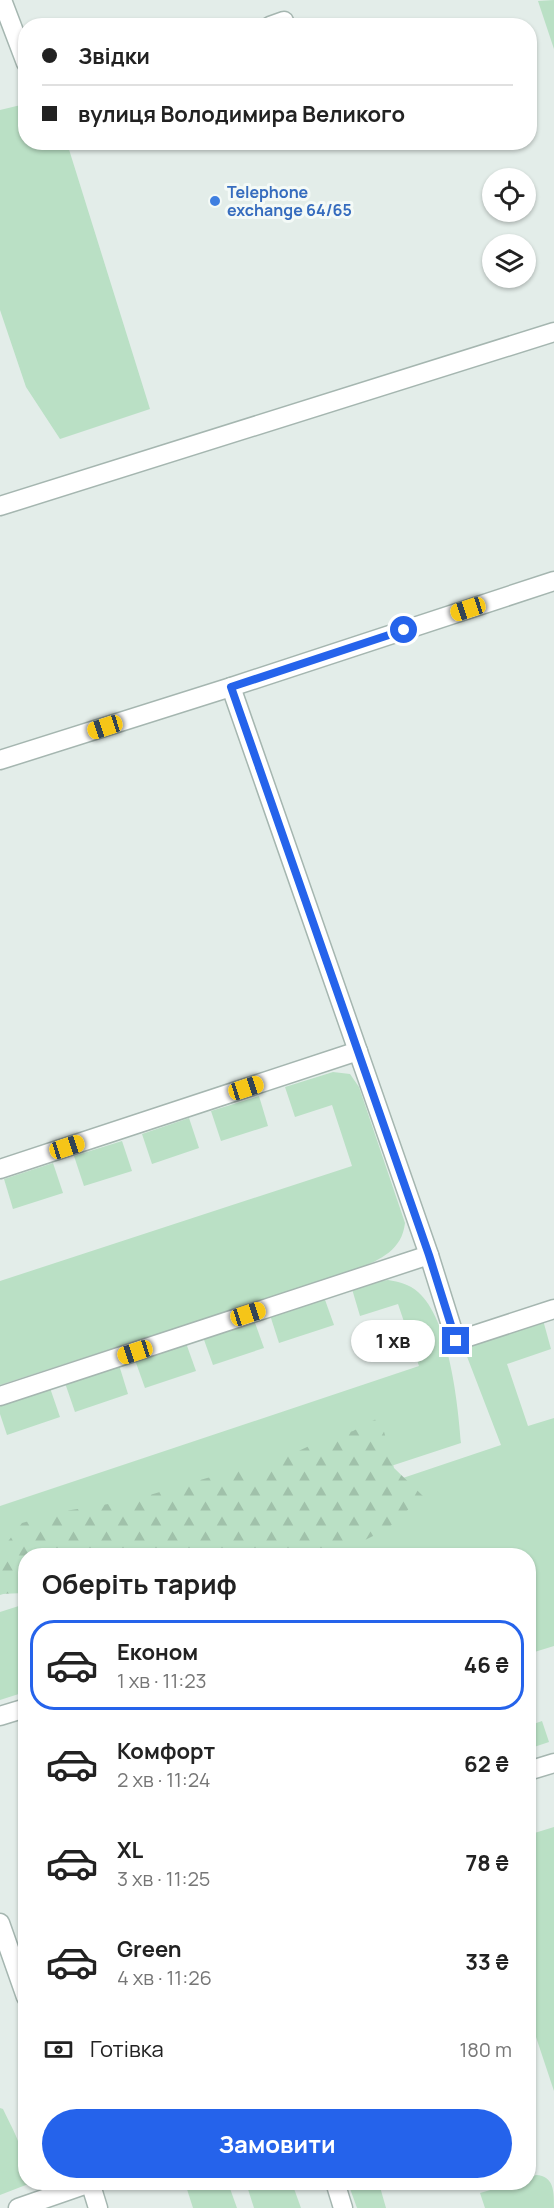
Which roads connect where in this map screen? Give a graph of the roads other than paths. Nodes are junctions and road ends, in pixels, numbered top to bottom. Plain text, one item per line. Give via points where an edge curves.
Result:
1 (2, 0) edge
2 (18, 42) edge
3 (554, 332) edge
4 (0, 506) edge
5 (554, 581) edge
6 (231, 687) junction
7 (0, 760) edge
8 (358, 1051) junction
9 (0, 1169) edge
10 (429, 1255) junction
11 (554, 1309) edge
12 (0, 1396) edge
13 (18, 1710) edge
14 (0, 1716) edge
15 (554, 1763) edge
16 (536, 1769) edge
17 (0, 1923) edge
18 (18, 1974) edge
19 (70, 2190) edge
20 (92, 2190) edge
21 (337, 2190) edge
22 (18, 2208) edge
23 (98, 2208) edge
24 (343, 2208) edge

1 - 2 lane
3 - 4 lane
5 - 6 lane
6 - 7 lane
6 - 8 lane
8 - 9 lane
8 - 10 lane
10 - 11 lane via 456,1341
10 - 12 lane
13 - 14 lane
15 - 16 lane
17 - 18 lane
19 - 22 lane
20 - 23 lane
21 - 24 lane

